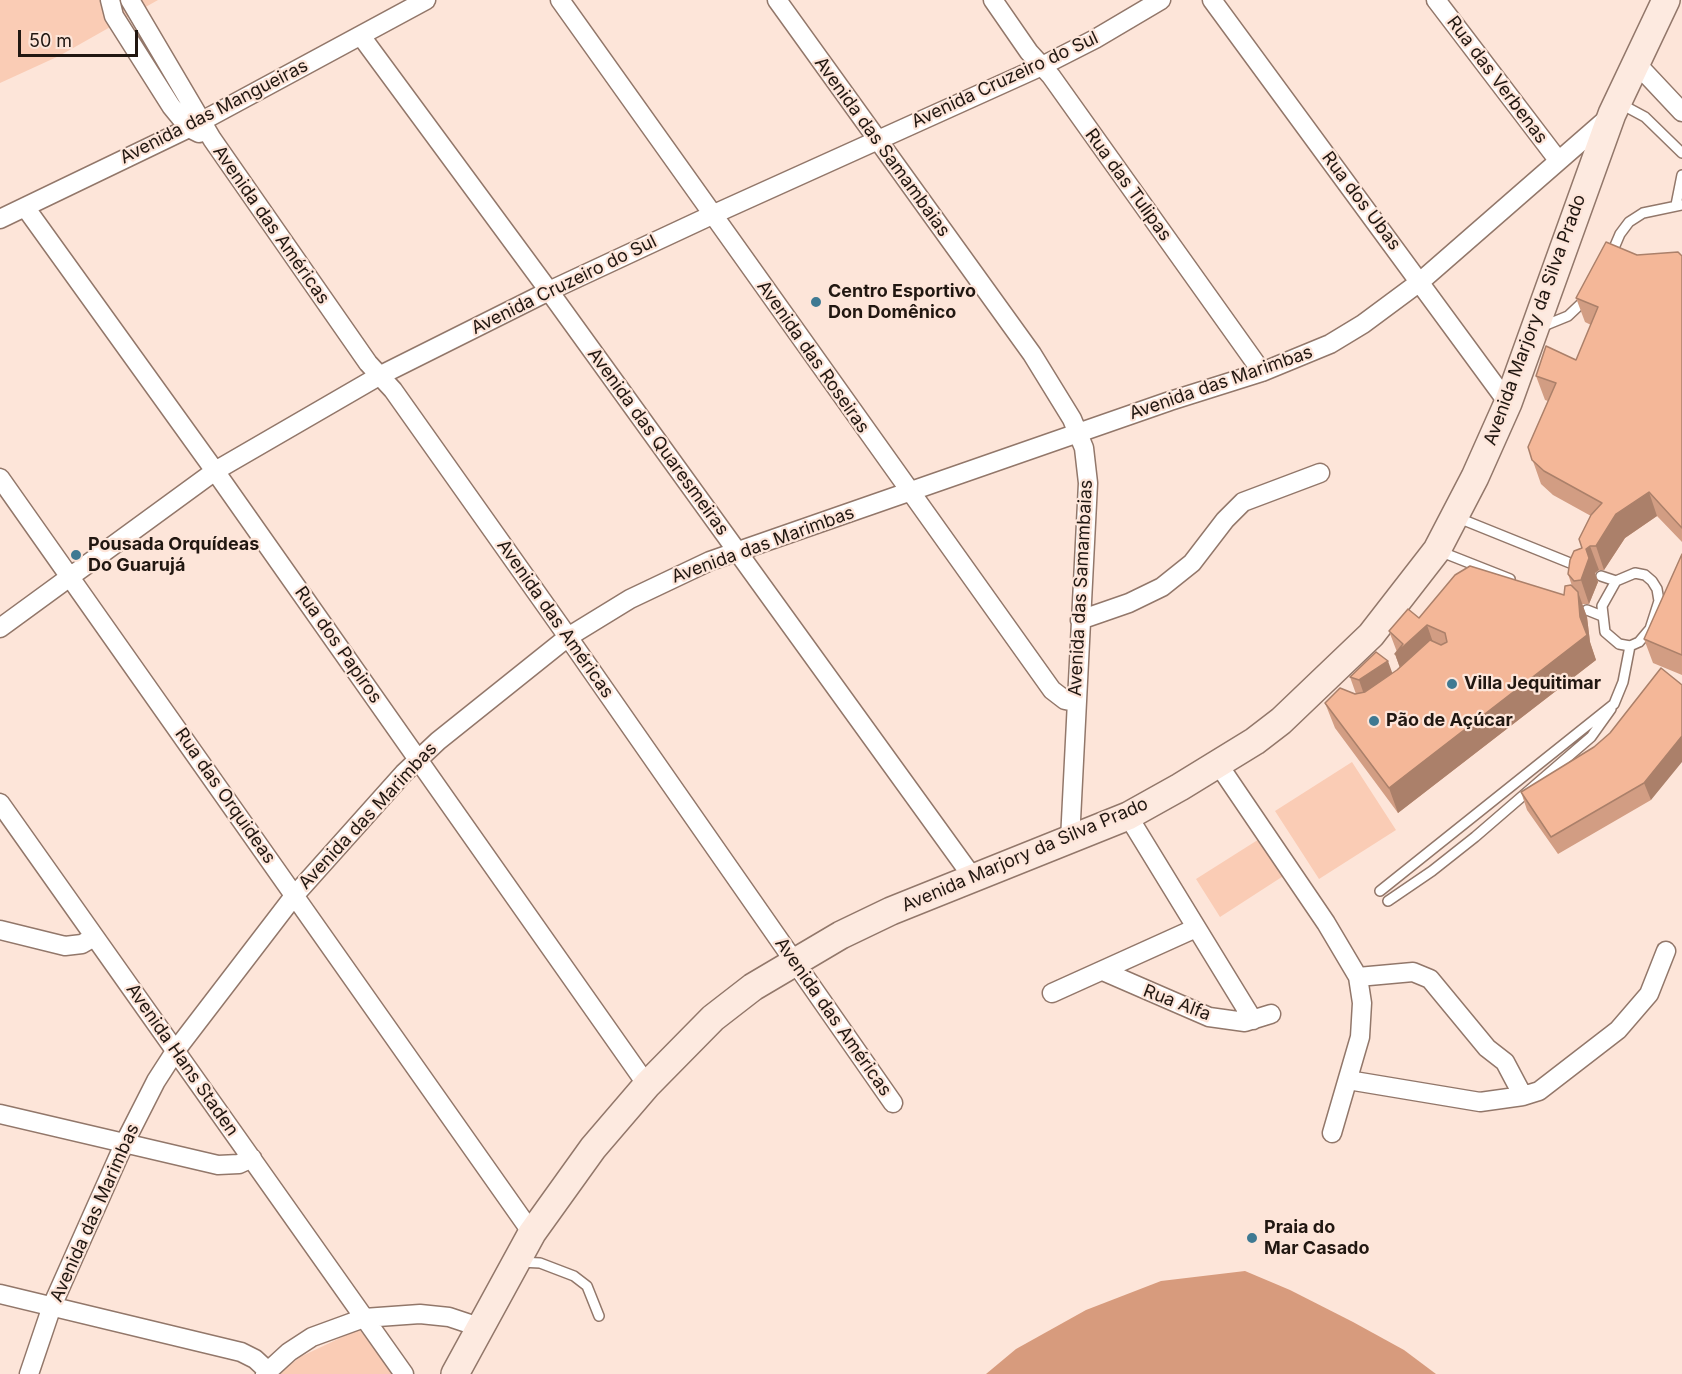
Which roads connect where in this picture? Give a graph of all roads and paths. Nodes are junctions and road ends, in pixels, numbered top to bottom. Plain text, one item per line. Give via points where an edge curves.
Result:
1 (110, 0) edge
2 (130, 0) edge
3 (426, 0) edge
4 (560, 0) edge
5 (777, 0) edge
6 (993, 0) edge
7 (1161, 0) edge
8 (1212, 0) edge
9 (1436, 0) edge
10 (1660, 3) edge
11 (361, 36) junction
12 (157, 45) junction
13 (138, 55) junction
14 (1635, 62) junction
15 (1042, 66) junction
16 (1615, 108) junction
17 (1682, 112) edge
18 (195, 124) junction
19 (875, 140) junction
20 (1682, 153) edge
21 (1558, 160) junction
22 (1682, 175) edge
23 (1679, 205) edge
24 (25, 207) junction
25 (712, 215) junction
26 (0, 219) edge
27 (1608, 264) edge
28 (1421, 281) junction
29 (1595, 289) edge
30 (549, 291) junction
31 (1534, 330) junction
32 (1262, 372) junction
33 (379, 376) junction
34 (1508, 403) junction
35 (1078, 433) junction
36 (215, 471) junction
37 (1320, 473) dead end
38 (0, 478) edge
39 (909, 494) junction
40 (1455, 516) junction
41 (1437, 550) junction
42 (737, 551) junction
43 (1585, 568) edge
44 (71, 576) junction
45 (1601, 576) dead end
46 (1616, 581) junction
47 (1522, 584) edge
48 (1587, 610) dead end
49 (1602, 616) junction
50 (1080, 620) junction
51 (0, 628) edge
52 (568, 637) junction
53 (1630, 646) junction
54 (1075, 702) junction
55 (1614, 704) junction
56 (418, 759) junction
57 (1218, 764) junction
58 (0, 803) edge
59 (1128, 816) junction
60 (1070, 840) junction
61 (974, 879) junction
62 (1380, 891) dead end
63 (294, 896) junction
64 (1388, 901) dead end
65 (1196, 928) junction
66 (0, 930) edge
67 (94, 937) junction
68 (1666, 951) dead end
69 (793, 962) junction
70 (1103, 971) junction
71 (1358, 977) junction
72 (1052, 993) dead end
73 (1271, 1014) dead end
74 (1253, 1020) junction
75 (176, 1050) junction
76 (1348, 1080) junction
77 (647, 1085) junction
78 (1523, 1096) junction
79 (894, 1103) dead end
80 (0, 1114) edge
81 (1332, 1132) dead end
82 (125, 1142) junction
83 (252, 1158) junction
84 (532, 1233) junction
85 (515, 1261) junction
86 (0, 1294) edge
87 (52, 1306) junction
88 (599, 1316) dead end
89 (364, 1318) junction
90 (479, 1326) junction
91 (266, 1372) edge
92 (28, 1374) edge
93 (404, 1374) edge
94 (455, 1374) edge

1 - 13 street, Avenida das Américas via 114,16
2 - 12 street
3 - 11 street, Avenida das Mangueiras
4 - 25 street, Avenida das Roseiras
5 - 19 street, Avenida das Samambaias
6 - 15 street, Rua das Tulipas
7 - 15 street, Avenida Cruzeiro do Sul
8 - 28 street, Rua dos Ubas
9 - 21 street, Rua das Verbenas
10 - 14 main road, Avenida Marjory da Silva Prado
11 - 18 street, Avenida das Mangueiras
11 - 30 street, Avenida das Quaresmeiras
12 - 13 street
12 - 18 street
13 - 18 street, Avenida das Américas via 171,106
14 - 16 main road, Avenida Marjory da Silva Prado
14 - 17 street
15 - 19 street, Avenida Cruzeiro do Sul
15 - 32 street, Rua das Tulipas
16 - 20 lane via 1645,117
16 - 21 street, Avenida das Marimbas
16 - 31 main road, Avenida Marjory da Silva Prado
18 - 24 street, Avenida das Mangueiras
18 - 33 street, Avenida das Américas via 212,139
19 - 25 street, Avenida Cruzeiro do Sul
19 - 35 street, Avenida das Samambaias via 1025,344
21 - 28 street, Avenida das Marimbas
22 - 23 lane
23 - 27 lane via 1643,213 1629,222
24 - 26 street, Avenida das Mangueiras
24 - 36 street, Rua dos Papiros
25 - 30 street, Avenida Cruzeiro do Sul
25 - 39 street, Avenida das Roseiras
28 - 32 street, Avenida das Marimbas via 1373,318 1330,344
28 - 34 street, Rua dos Ubas
29 - 31 lane via 1568,316
30 - 33 street, Avenida Cruzeiro do Sul
30 - 42 street, Avenida das Quaresmeiras
31 - 34 main road, Avenida Marjory da Silva Prado
32 - 35 street, Avenida das Marimbas
33 - 36 street, Avenida Cruzeiro do Sul
33 - 52 street, Avenida das Américas via 393,390
34 - 40 main road, Avenida Marjory da Silva Prado
35 - 39 street, Avenida das Marimbas
35 - 50 street, Avenida das Samambaias via 1088,483
36 - 44 street, Avenida Cruzeiro do Sul
36 - 56 street, Rua dos Papiros
37 - 50 street via 1243,502 1192,563 1162,587
38 - 44 street, Rua das Orquideas
39 - 42 street, Avenida das Marimbas
39 - 54 street, Avenida das Roseiras via 1052,690
40 - 41 main road, Avenida Marjory da Silva Prado
40 - 43 lane
41 - 47 lane
41 - 57 main road, Avenida Marjory da Silva Prado via 1320,693
42 - 52 street, Avenida das Marimbas via 663,581
42 - 61 street, Avenida das Quaresmeiras
44 - 51 street, Avenida Cruzeiro do Sul
44 - 63 street, Rua das Orquideas
45 - 46 lane
46 - 49 lane via 1604,599
46 - 53 lane via 1635,573 1645,575 1657,589 1655,618 1645,636
48 - 49 lane
49 - 53 lane via 1605,632 1611,639
50 - 54 street, Avenida das Samambaias
52 - 56 street, Avenida das Marimbas
52 - 69 street, Avenida das Américas
53 - 55 lane
54 - 60 street, Avenida das Samambaias
55 - 62 lane
55 - 64 lane via 1592,737 1458,851
56 - 63 street, Avenida das Marimbas
56 - 77 street, Rua dos Papiros
57 - 59 main road, Avenida Marjory da Silva Prado
57 - 71 street via 1334,927
58 - 67 street, Avenida Hans Staden
59 - 60 main road, Avenida Marjory da Silva Prado
59 - 65 street, Rua Alfa
60 - 61 main road, Avenida Marjory da Silva Prado
61 - 69 main road, Avenida Marjory da Silva Prado via 891,911
63 - 75 street, Avenida das Marimbas
63 - 84 street, Rua das Orquideas
65 - 70 street
65 - 74 street, Rua Alfa
66 - 67 street via 65,946 82,944
67 - 75 street, Avenida Hans Staden
68 - 78 street via 1648,994 1618,1030 1551,1084
69 - 77 main road, Avenida Marjory da Silva Prado via 713,1018
69 - 79 street, Avenida das Américas
70 - 72 street
70 - 74 street, Rua Alfa via 1209,1017 1238,1022
71 - 76 street via 1362,1021
71 - 78 street via 1413,972 1430,979 1487,1048 1505,1062
73 - 74 street, Rua Alfa
75 - 82 street, Avenida das Marimbas
75 - 83 street, Avenida Hans Staden
76 - 78 street via 1480,1102
76 - 81 street
77 - 84 main road, Avenida Marjory da Silva Prado via 592,1148
80 - 82 street
82 - 83 street via 218,1165 239,1164
82 - 87 street, Avenida das Marimbas
83 - 89 street, Avenida Hans Staden
84 - 85 main road, Avenida Marjory da Silva Prado
85 - 88 lane via 540,1263 574,1276 587,1286
85 - 90 main road, Avenida Marjory da Silva Prado
86 - 87 street
87 - 91 street via 241,1352 255,1359
87 - 92 street, Avenida das Marimbas
89 - 90 street via 420,1314
89 - 91 street via 312,1337
89 - 93 street, Avenida Hans Staden
90 - 94 main road, Avenida Marjory da Silva Prado

